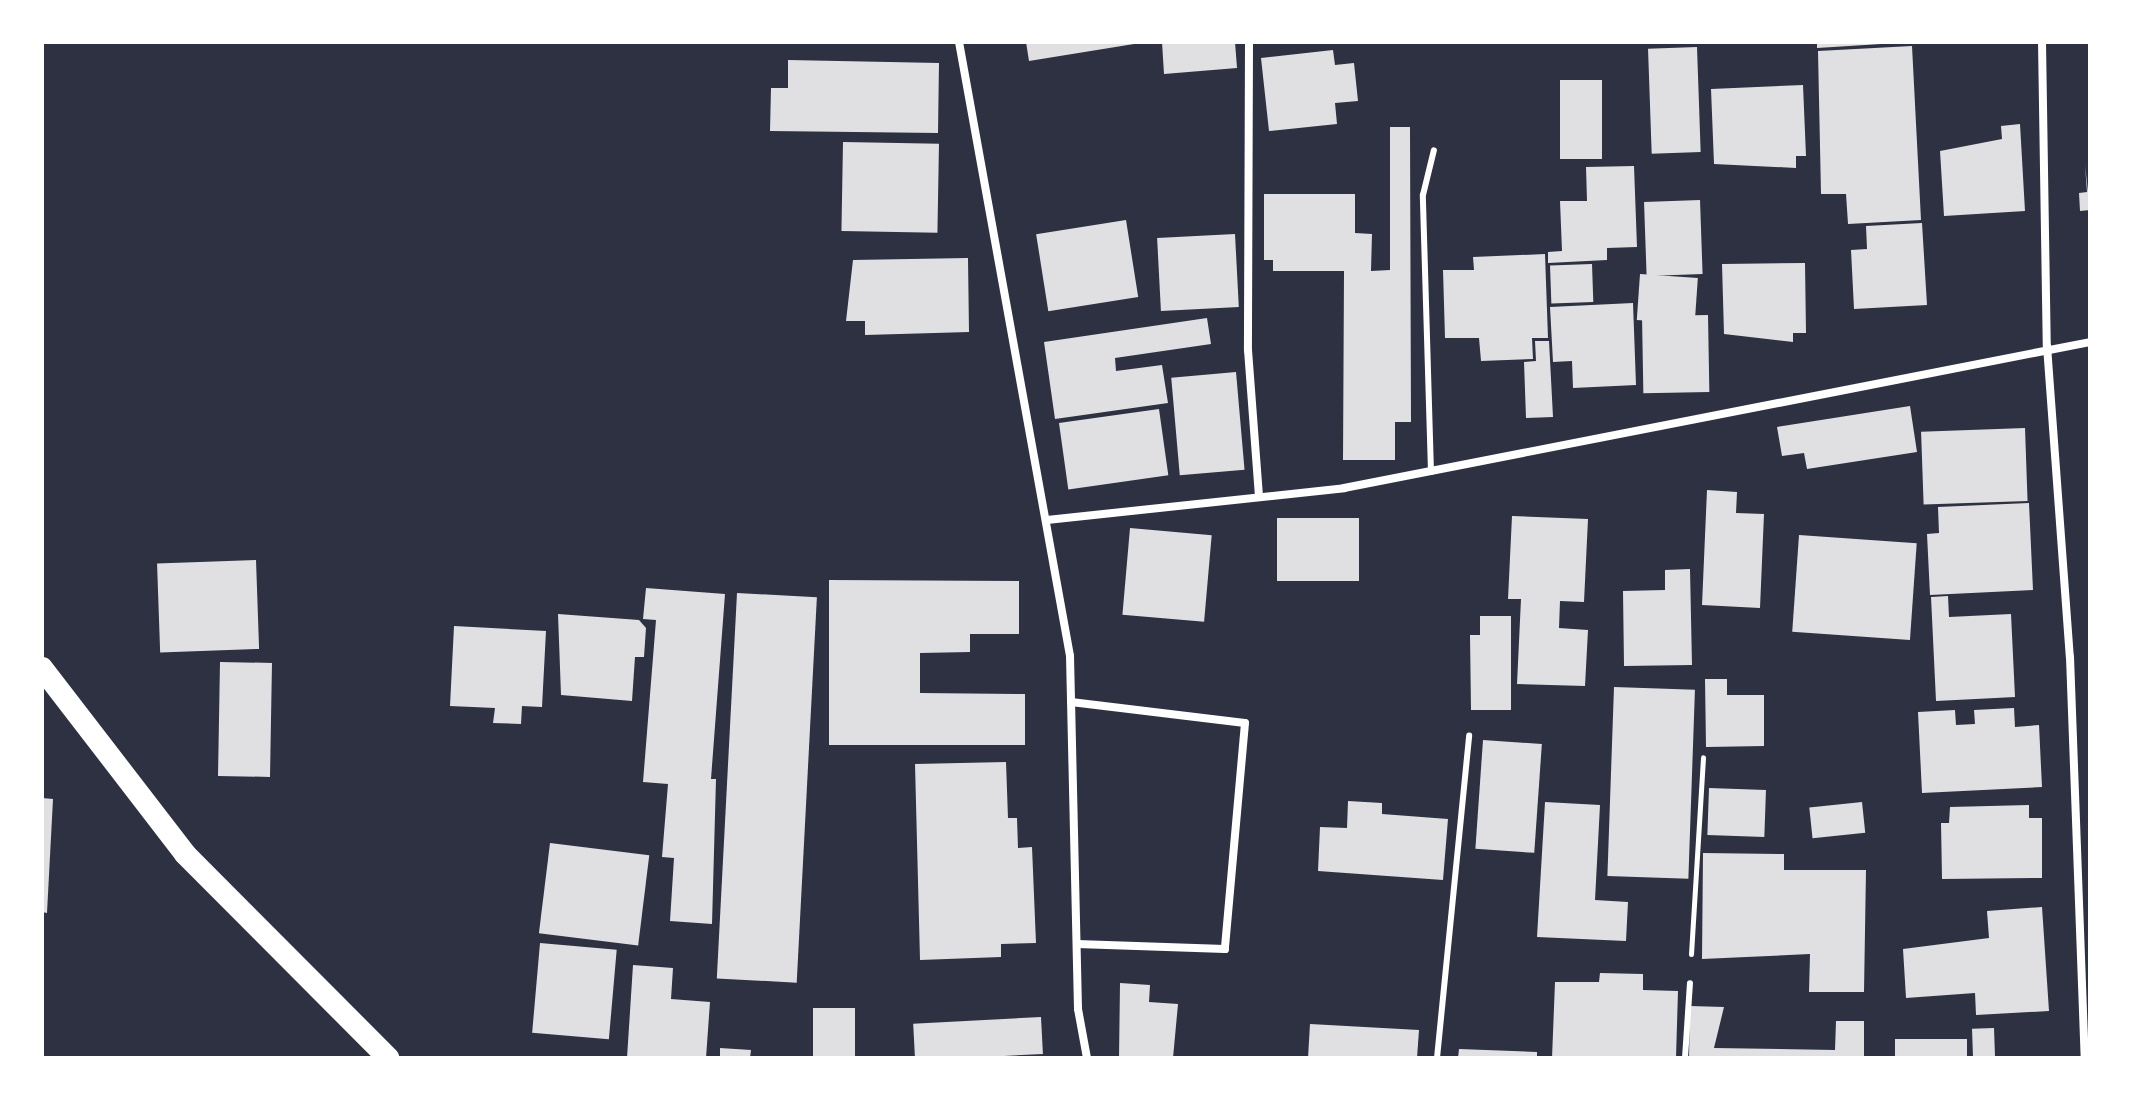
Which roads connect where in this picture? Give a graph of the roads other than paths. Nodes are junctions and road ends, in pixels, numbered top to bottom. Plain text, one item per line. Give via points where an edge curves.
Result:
1 (959, 42) edge
2 (1249, 42) edge
3 (2042, 42) edge
4 (1434, 150) dead end
5 (2090, 342) edge
6 (2047, 346) junction
7 (1431, 472) junction
8 (1259, 496) junction
9 (1047, 520) junction
10 (42, 668) edge
11 (1071, 702) junction
12 (1469, 736) dead end
13 (1077, 944) junction
14 (1690, 983) road end
15 (388, 1058) edge
16 (1087, 1058) edge
17 (1437, 1058) edge
18 (1685, 1058) edge
19 (2085, 1058) edge

1 - 9 street
2 - 8 street via 1248,350
3 - 6 street
4 - 7 lane via 1423,195
5 - 6 street
6 - 7 street
6 - 19 street via 2070,657
7 - 8 street
8 - 9 street
9 - 11 street
10 - 15 highway via 185,854
11 - 13 street
11 - 13 street via 1245,723 1225,949
12 - 17 lane
13 - 16 street
14 - 18 lane

